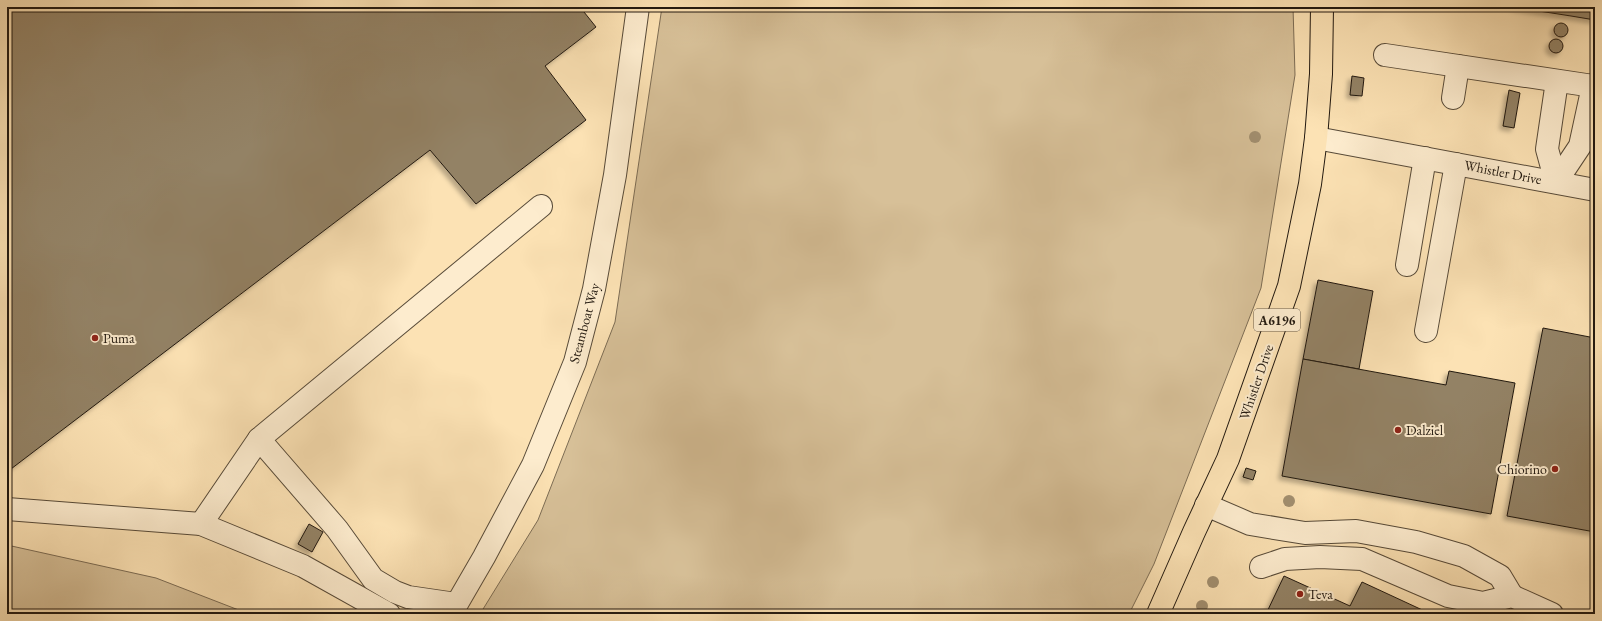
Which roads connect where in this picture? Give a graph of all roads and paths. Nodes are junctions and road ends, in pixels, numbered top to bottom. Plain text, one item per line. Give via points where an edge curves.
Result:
1 (638, 7) edge
2 (1322, 7) edge
3 (1385, 55) dead end
4 (1458, 66) junction
5 (1557, 81) junction
6 (1594, 85) edge
7 (1453, 98) dead end
8 (1316, 138) junction
9 (1425, 158) junction
10 (1456, 164) junction
11 (1556, 182) junction
12 (1595, 190) edge
13 (541, 206) dead end
14 (1407, 265) dead end
15 (1426, 331) dead end
16 (259, 439) junction
17 (1206, 506) junction
18 (7, 509) edge
19 (201, 524) junction
20 (1261, 566) dead end
21 (1512, 596) junction
22 (454, 609) edge
23 (388, 614) edge
24 (1158, 614) edge
25 (1552, 614) edge

1 - 22 street, Steamboat Way via 615,175 594,289 575,362 533,465
2 - 8 main road, Whistler Drive / A6196 via 1321,74
3 - 4 street
4 - 5 street
4 - 7 street
5 - 6 street
5 - 11 street via 1547,149
6 - 11 street via 1580,146
8 - 9 street, Whistler Drive
8 - 17 main road, Whistler Drive / A6196 via 1310,184 1289,286 1228,460
9 - 10 street, Whistler Drive
9 - 14 street
10 - 11 street, Whistler Drive
10 - 15 street
11 - 12 street, Whistler Drive
13 - 16 street
16 - 19 street
16 - 22 street via 337,530 373,579 394,592
17 - 21 street via 1250,524 1305,533 1356,530 1416,542 1464,556 1500,576
17 - 24 main road, Whistler Drive / A6196
18 - 19 street
19 - 23 street via 303,566
20 - 21 street via 1285,559 1362,559 1448,596 1483,604
21 - 25 street

